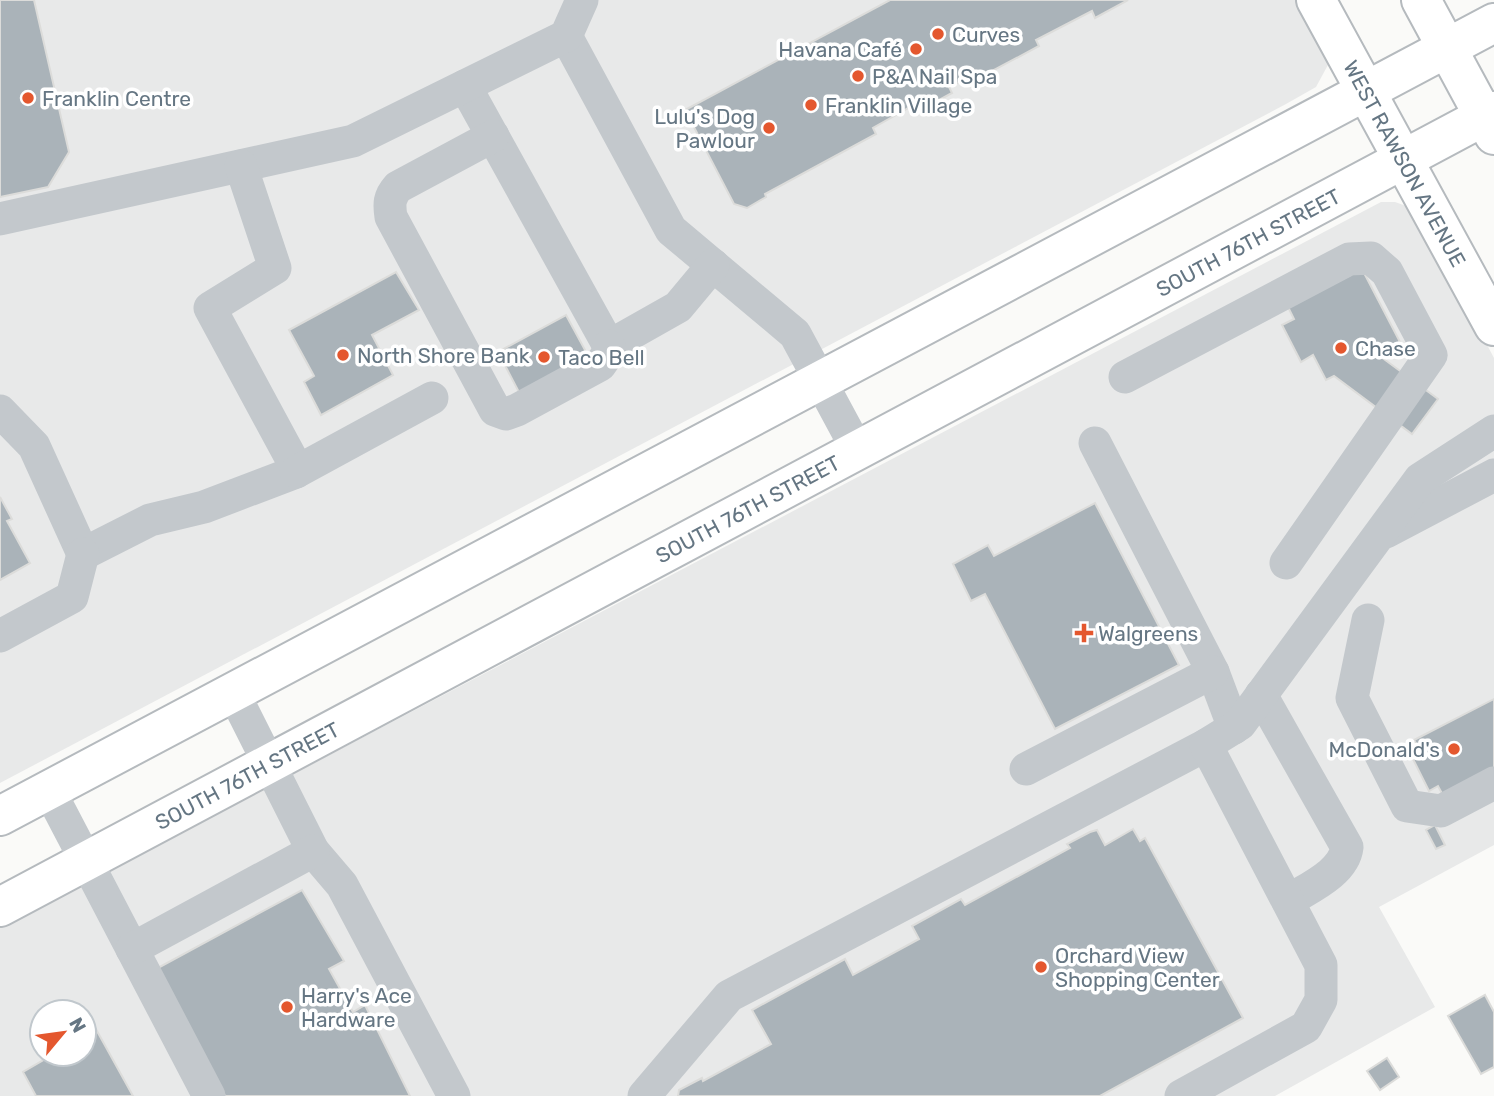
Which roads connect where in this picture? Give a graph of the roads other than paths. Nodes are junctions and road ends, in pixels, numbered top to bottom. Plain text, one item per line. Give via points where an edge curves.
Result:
1 (582, 0) edge
2 (1316, 0) edge
3 (1421, 0) edge
4 (1494, 23) edge
5 (566, 36) junction
6 (1447, 48) junction
7 (465, 86) junction
8 (1365, 89) junction
9 (1491, 121) edge
10 (493, 136) junction
11 (1405, 159) junction
12 (241, 166) junction
13 (0, 219) edge
14 (713, 265) junction
15 (1494, 326) edge
16 (609, 345) junction
17 (1125, 377) dead end
18 (820, 379) junction
19 (432, 398) dead end
20 (0, 411) edge
21 (1494, 431) edge
22 (1096, 443) dead end
23 (858, 451) junction
24 (296, 472) junction
25 (1494, 475) edge
26 (1374, 538) junction
27 (83, 554) junction
28 (1286, 563) dead end
29 (1368, 620) dead end
30 (0, 636) edge
31 (1213, 672) junction
32 (233, 692) junction
33 (1261, 695) junction
34 (1234, 728) junction
35 (1206, 745) junction
36 (269, 766) junction
37 (1026, 769) dead end
38 (1494, 783) edge
39 (49, 790) junction
40 (0, 816) edge
41 (313, 851) junction
42 (86, 861) junction
43 (1288, 901) junction
44 (0, 906) edge
45 (132, 949) junction
46 (209, 1096) edge
47 (454, 1096) edge
48 (644, 1096) edge
49 (1181, 1096) edge

1 - 5 lane
2 - 8 main road, WEST RAWSON AVENUE
3 - 6 main road
4 - 6 main road
5 - 7 lane
5 - 14 lane via 671,230
6 - 8 main road
6 - 9 main road
7 - 10 lane
7 - 12 lane via 353,141
8 - 11 main road, WEST RAWSON AVENUE
8 - 18 main road
9 - 11 main road, SOUTH 76TH STREET
10 - 16 lane
10 - 16 lane via 398,187 391,195 391,217 416,242 495,410 517,411 600,365
11 - 15 main road, WEST RAWSON AVENUE
11 - 23 main road, SOUTH 76TH STREET
12 - 13 lane
12 - 24 lane via 275,268 210,308
14 - 16 lane via 678,307
14 - 18 lane via 795,334
17 - 28 lane via 1349,259 1371,258 1387,272 1431,355
18 - 23 lane
18 - 32 main road
19 - 24 lane
20 - 27 lane via 34,446
21 - 26 lane via 1420,479
22 - 31 lane
23 - 36 main road, SOUTH 76TH STREET
24 - 27 lane via 204,507 150,520
25 - 26 lane
26 - 33 lane
27 - 30 lane via 72,597
29 - 38 lane via 1352,698 1407,806 1441,811
31 - 34 lane
31 - 37 lane
32 - 36 lane
32 - 39 main road
33 - 34 lane
33 - 43 lane via 1347,847 1333,871
34 - 35 lane
35 - 43 lane
35 - 48 lane via 729,996
36 - 41 lane
36 - 42 main road, SOUTH 76TH STREET
39 - 40 main road
39 - 42 lane
41 - 45 lane
41 - 47 lane via 342,885
42 - 44 main road, SOUTH 76TH STREET
42 - 45 lane
43 - 49 lane via 1321,965 1321,1000 1306,1027
45 - 46 lane

